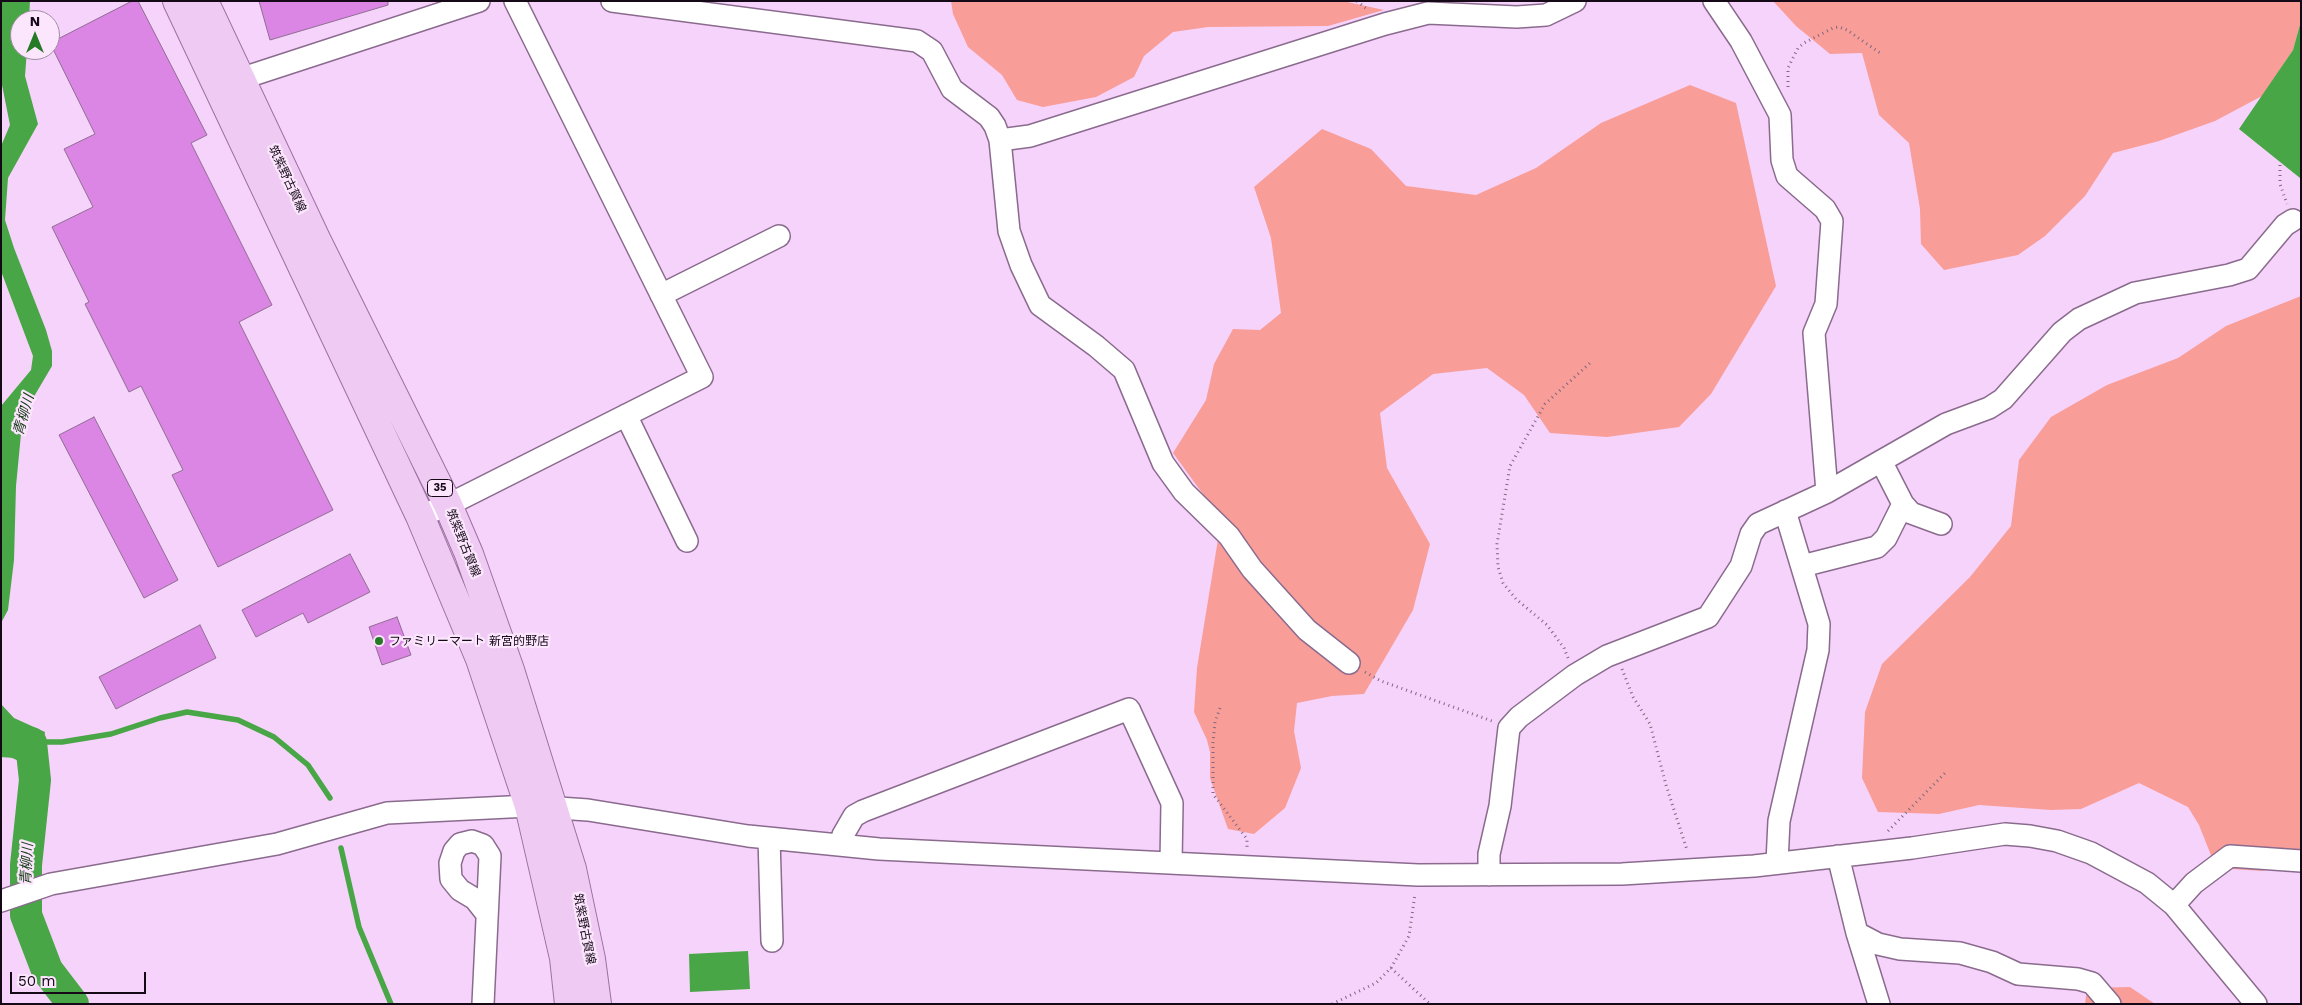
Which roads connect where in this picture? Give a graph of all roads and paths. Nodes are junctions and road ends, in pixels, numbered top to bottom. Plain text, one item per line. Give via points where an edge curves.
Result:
1 (177, 1) edge
2 (204, 1) edge
3 (479, 1) edge
4 (515, 1) edge
5 (1575, 1) edge
6 (1714, 1) edge
7 (622, 2) edge
8 (1880, 53) dead end
9 (228, 81) junction
10 (1780, 115) junction
11 (1000, 140) junction
12 (2280, 165) dead end
13 (2293, 220) joint
14 (779, 236) dead end
15 (661, 295) junction
16 (1590, 363) dead end
17 (626, 415) junction
18 (1881, 461) junction
19 (1827, 492) junction
20 (1903, 504) junction
21 (448, 505) junction
22 (1785, 511) junction
23 (420, 516) junction
24 (1940, 524) dead end
25 (687, 541) dead end
26 (1802, 566) junction
27 (1617, 652) junction
28 (1349, 663) joint
29 (1575, 675) junction
30 (1220, 708) dead end
31 (1508, 728) junction
32 (1947, 771) dead end
33 (542, 807) junction
34 (769, 838) junction
35 (841, 845) junction
36 (1881, 851) junction
37 (1838, 856) junction
38 (2301, 861) edge
39 (1778, 862) junction
40 (1171, 864) junction
41 (1245, 866) junction
42 (1691, 870) junction
43 (1418, 875) junction
44 (1489, 875) junction
45 (6, 899) edge
46 (2174, 905) junction
47 (486, 913) dead end
48 (1857, 933) junction
49 (772, 941) dead end
50 (1391, 968) junction
51 (483, 1004) edge
52 (568, 1004) edge
53 (597, 1004) edge
54 (1332, 1004) edge
55 (1430, 1004) edge
56 (1879, 1004) edge
57 (2110, 1004) edge
58 (2256, 1004) edge

1 - 9 main road, 筑紫野古賀線 / 35
2 - 9 main road, 筑紫野古賀線 / 35
3 - 9 street
4 - 15 street
5 - 11 street via 1546,15 1428,13 1030,136
6 - 10 street via 1741,42
7 - 11 street via 917,41 932,50 952,89 989,118
8 - 10 path via 1839,27 1804,43 1788,68 1788,110
9 - 21 main road, 筑紫野古賀線 / 35 via 316,241
9 - 23 main road, 筑紫野古賀線 / 35
10 - 19 street via 1782,160 1787,176 1825,208 1832,221 1826,304 1814,333
11 - 28 street via 1009,231 1020,265 1040,305 1124,370 1164,463 1184,492 1229,536 1252,569 1307,630
12 - 13 path via 2280,184
13 - 18 street via 2248,268 2229,276 2135,293 2079,319 2062,332 2002,399 1989,408 1946,424
14 - 15 street
15 - 17 street via 702,377
16 - 29 path via 1544,404 1510,466 1497,544 1498,567 1503,583 1516,599 1547,625 1564,648
17 - 21 street
17 - 25 street
18 - 19 street
18 - 20 street
19 - 22 street
20 - 24 street via 1911,513
20 - 26 street via 1886,538 1876,546
21 - 23 street
21 - 33 main road, 筑紫野古賀線 / 35 via 491,616
22 - 26 street
22 - 27 street via 1758,524 1741,566 1708,616
23 - 33 main road, 筑紫野古賀線 / 35
26 - 39 street via 1819,624 1818,650 1779,821
27 - 29 street
27 - 42 path via 1633,697 1650,724
28 - 31 path via 1381,681
29 - 31 street
30 - 41 path via 1213,744 1213,794 1247,839
31 - 44 street via 1500,806 1489,854
32 - 36 path via 1880,840
33 - 34 street via 588,810
33 - 45 street via 387,813 277,844 51,884
33 - 52 main road, 筑紫野古賀線 / 35
33 - 53 main road, 筑紫野古賀線 / 35 via 572,869
34 - 35 street
34 - 49 street
35 - 40 street
35 - 40 street via 854,816 863,811 1129,709 1172,802
36 - 37 street
36 - 46 street via 2005,834 2030,836 2090,853 2147,883
37 - 39 street
37 - 48 street
38 - 46 street via 2230,856 2194,883
39 - 42 street
40 - 41 street
41 - 43 street
42 - 44 street
43 - 44 street
43 - 50 path via 1409,936
46 - 58 street
47 - 51 street
48 - 56 street
48 - 57 street via 1878,944 1900,949 1960,953 2018,974 2085,981 2092,983
50 - 54 path via 1376,983
50 - 55 path

